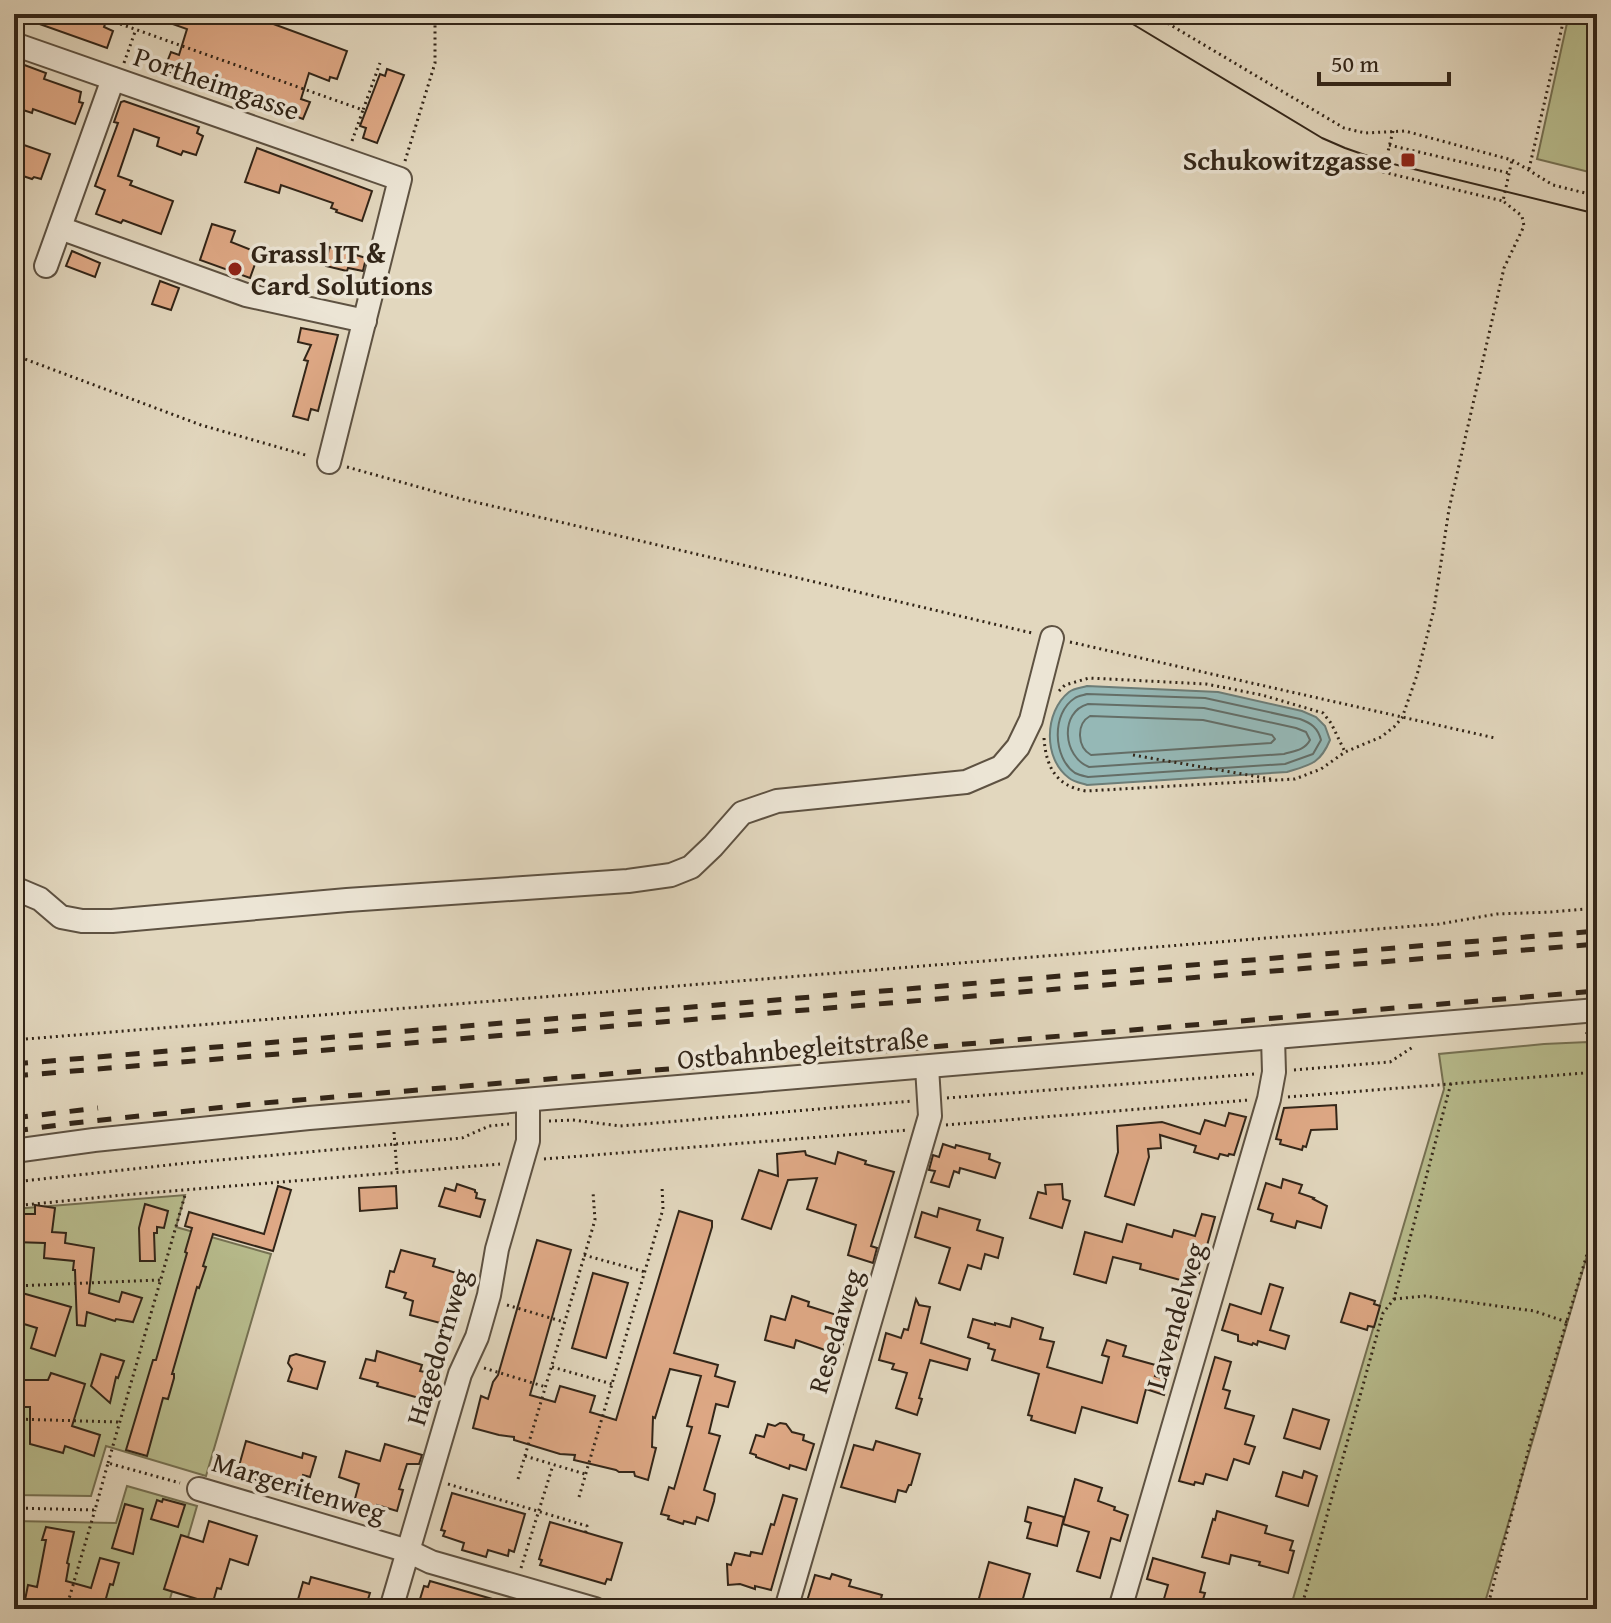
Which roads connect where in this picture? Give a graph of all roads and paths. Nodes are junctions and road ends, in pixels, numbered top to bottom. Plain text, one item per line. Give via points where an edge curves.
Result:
1 (92, 14) edge
2 (438, 14) edge
3 (1152, 14) edge
4 (1565, 14) edge
5 (136, 29) junction
6 (14, 44) edge
7 (380, 63) dead end
8 (113, 79) junction
9 (363, 110) junction
10 (1393, 131) junction
11 (1389, 145) junction
12 (350, 147) dead end
13 (1512, 160) junction
14 (1529, 169) junction
15 (1509, 173) junction
16 (400, 179) junction
17 (1597, 196) edge
18 (1503, 201) junction
19 (60, 228) junction
20 (46, 266) dead end
21 (365, 321) junction
22 (14, 355) edge
23 (329, 462) junction
24 (1052, 638) junction
25 (1052, 698) dead end
26 (1402, 718) junction
27 (1044, 728) dead end
28 (1495, 738) dead end
29 (1345, 752) junction
30 (1133, 755) dead end
31 (1278, 780) junction
32 (14, 888) edge
33 (1597, 908) edge
34 (1590, 1019) edge
35 (1273, 1038) junction
36 (14, 1040) edge
37 (1422, 1041) dead end
38 (1597, 1044) edge
39 (927, 1067) junction
40 (1274, 1072) junction
41 (1597, 1072) edge
42 (1451, 1083) junction
43 (1281, 1098) dead end
44 (1261, 1099) dead end
45 (929, 1100) junction
46 (528, 1112) junction
47 (939, 1125) dead end
48 (394, 1128) dead end
49 (919, 1129) dead end
50 (395, 1144) junction
51 (14, 1151) edge
52 (522, 1162) junction
53 (397, 1172) junction
54 (14, 1182) edge
55 (662, 1186) dead end
56 (593, 1192) dead end
57 (185, 1195) dead end
58 (14, 1206) edge
59 (1597, 1221) edge
60 (584, 1255) junction
61 (645, 1272) junction
62 (161, 1280) junction
63 (14, 1286) edge
64 (1394, 1299) junction
65 (488, 1300) junction
66 (564, 1322) junction
67 (1567, 1322) junction
68 (465, 1363) junction
69 (552, 1367) junction
70 (612, 1384) junction
71 (546, 1387) junction
72 (14, 1419) edge
73 (120, 1422) junction
74 (525, 1456) junction
75 (108, 1463) junction
76 (553, 1465) junction
77 (585, 1474) junction
78 (518, 1479) dead end
79 (444, 1483) dead end
80 (199, 1489) joint
81 (579, 1497) dead end
82 (14, 1508) edge
83 (95, 1510) junction
84 (538, 1511) junction
85 (585, 1535) dead end
86 (408, 1551) junction
87 (517, 1586) junction
88 (66, 1609) edge
89 (391, 1609) edge
90 (595, 1609) edge
91 (786, 1609) edge
92 (1120, 1609) edge
93 (1301, 1609) edge
94 (1487, 1609) edge

1 - 5 path
2 - 16 path via 435,63
3 - 10 path via 1333,122 1355,132
4 - 14 path
5 - 8 path
5 - 9 path
6 - 8 street, Portheimgasse
7 - 9 path
8 - 16 street, Portheimgasse
8 - 19 street
9 - 12 path
10 - 11 path
10 - 13 path
11 - 15 path
11 - 18 path via 1383,172
13 - 14 path
13 - 15 path
14 - 17 path via 1553,185
15 - 18 path
16 - 21 street
18 - 26 path via 1522,216 1524,226 1504,268 1449,509 1434,609
19 - 20 street
19 - 21 street via 246,295
21 - 23 street
22 - 23 path via 201,425
23 - 24 path via 458,498
24 - 26 path
24 - 32 street via 1031,720 1001,767 966,782 777,801 742,813 691,867 671,875 112,921 61,917 40,899
25 - 29 path via 1065,685 1089,678 1206,684 1323,713
26 - 28 path
26 - 29 path via 1381,737
27 - 31 path via 1051,767 1071,788
29 - 31 path via 1321,769
30 - 31 path
33 - 36 path
34 - 35 street, Ostbahnbegleitstraße
34 - 38 path
35 - 39 street, Ostbahnbegleitstraße
35 - 40 street, Lavendelweg
37 - 40 path via 1390,1062
39 - 45 street, Resedaweg
39 - 46 street, Ostbahnbegleitstraße
40 - 45 path
40 - 92 street, Lavendelweg
41 - 42 path
42 - 43 path
42 - 64 path
44 - 47 path
45 - 46 path via 620,1126
45 - 91 street, Resedaweg via 923,1141
46 - 50 path via 462,1138
46 - 51 street, Ostbahnbegleitstraße via 309,1118
46 - 52 street, Hagedornweg
48 - 50 path
49 - 52 path
50 - 53 path
50 - 54 path
52 - 53 path
52 - 65 street, Hagedornweg
53 - 58 path
55 - 61 path via 663,1209
56 - 60 path via 595,1220
57 - 62 path
59 - 67 path
60 - 61 path
60 - 66 path
61 - 70 path
62 - 63 path
62 - 73 path
64 - 67 path via 1425,1296 1534,1311
64 - 93 path via 1383,1313
65 - 66 path
65 - 68 street, Hagedornweg
66 - 69 path
67 - 94 path
68 - 71 path
68 - 86 street, Hagedornweg via 444,1456
69 - 70 path
69 - 71 path
70 - 77 path
71 - 74 path
72 - 73 path
73 - 75 path
74 - 76 path
74 - 78 path
75 - 80 path, Margeritenweg
75 - 83 path
76 - 77 path
76 - 84 path
77 - 81 path
79 - 84 path
80 - 86 street, Margeritenweg
82 - 83 path
83 - 88 path
84 - 85 path via 587,1526
84 - 87 path
86 - 87 street, Margeritenweg
86 - 89 street, Hagedornweg
87 - 90 street, Margeritenweg

